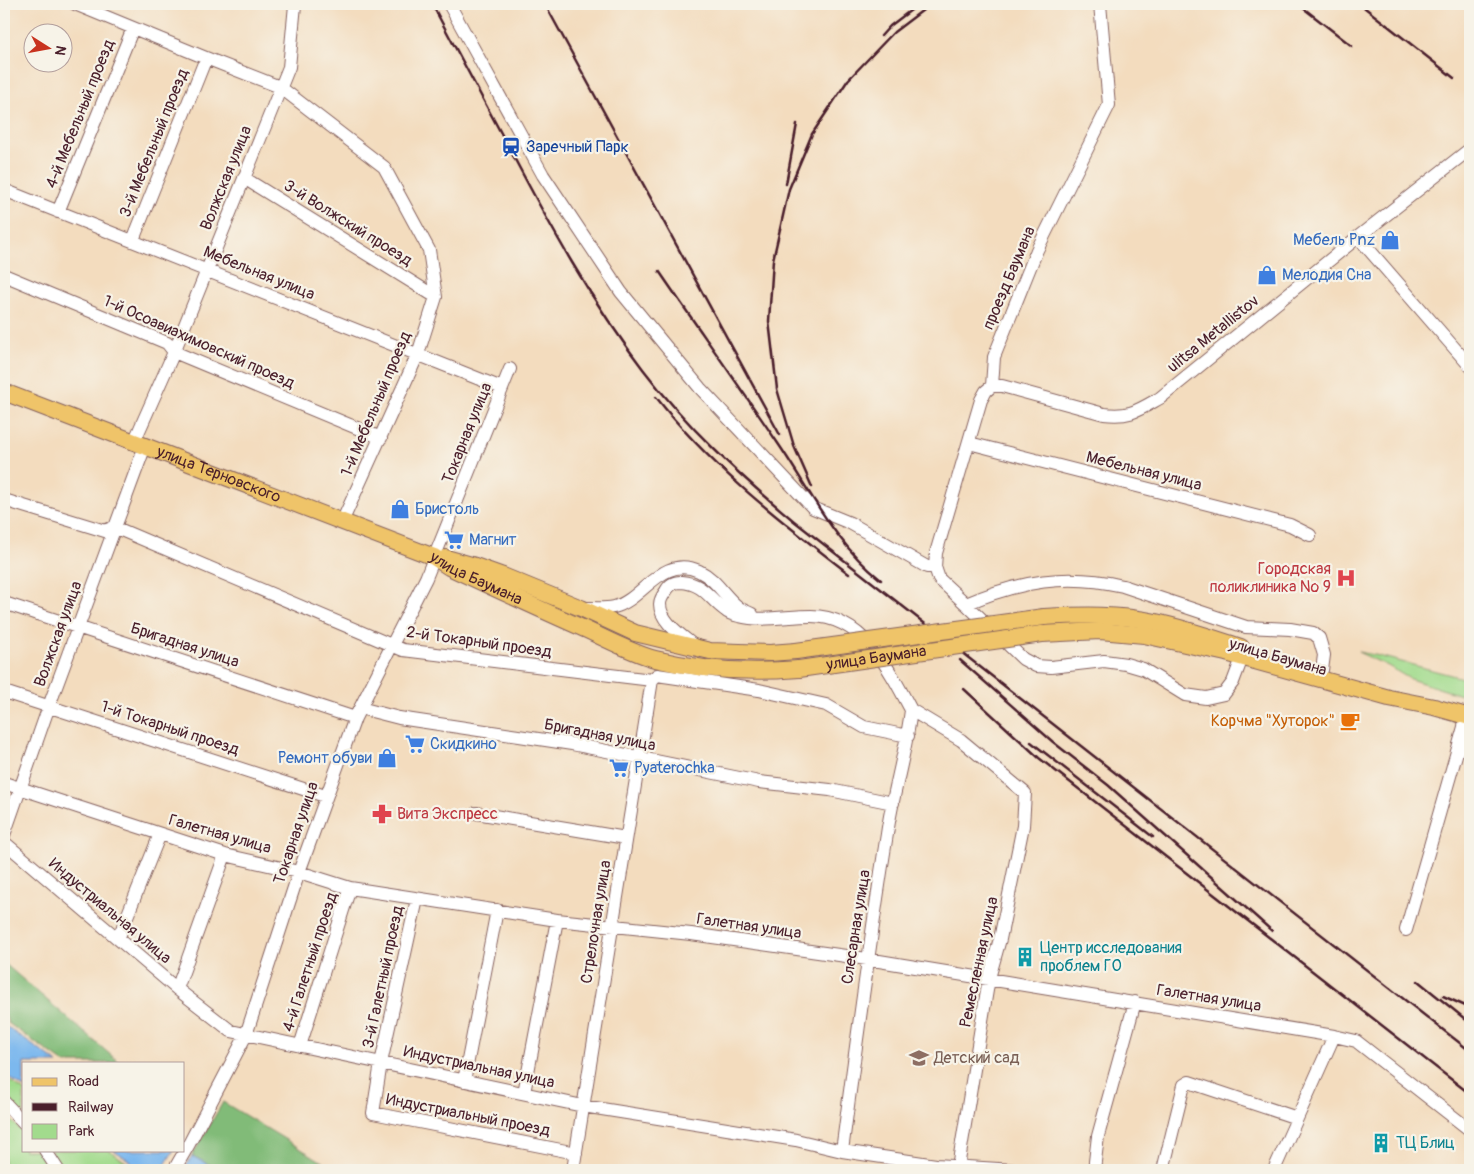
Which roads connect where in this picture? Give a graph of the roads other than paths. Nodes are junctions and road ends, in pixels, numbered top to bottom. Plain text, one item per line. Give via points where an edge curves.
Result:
1 (75, 4) edge
2 (294, 4) edge
3 (449, 4) edge
4 (1100, 4) edge
5 (133, 28) junction
6 (206, 58) junction
7 (280, 87) junction
8 (1470, 149) edge
9 (244, 178) junction
10 (4, 190) edge
11 (58, 212) junction
12 (1358, 237) junction
13 (133, 240) junction
14 (208, 270) junction
15 (4, 276) edge
16 (436, 297) junction
17 (174, 352) junction
18 (418, 354) junction
19 (1470, 366) edge
20 (510, 369) dead end
21 (992, 386) junction
22 (502, 388) junction
23 (4, 392) edge
24 (381, 438) junction
25 (969, 443) junction
26 (139, 444) junction
27 (4, 500) edge
28 (342, 522) junction
29 (114, 528) junction
30 (1310, 535) dead end
31 (434, 557) junction
32 (934, 567) junction
33 (4, 604) edge
34 (966, 604) junction
35 (581, 608) junction
36 (764, 619) junction
37 (78, 627) junction
38 (391, 644) junction
39 (698, 649) junction
40 (1242, 658) junction
41 (1322, 670) junction
42 (652, 680) junction
43 (4, 692) edge
44 (48, 706) junction
45 (1434, 707) junction
46 (911, 710) junction
47 (357, 713) junction
48 (1467, 716) edge
49 (908, 736) junction
50 (639, 759) junction
51 (4, 783) edge
52 (20, 789) junction
53 (326, 796) junction
54 (893, 803) junction
55 (476, 813) dead end
56 (160, 834) junction
57 (4, 835) edge
58 (626, 838) junction
59 (4, 842) edge
60 (225, 855) junction
61 (299, 872) junction
62 (350, 888) junction
63 (417, 898) junction
64 (497, 910) junction
65 (557, 920) junction
66 (612, 925) junction
67 (1406, 930) dead end
68 (118, 939) junction
69 (867, 959) junction
70 (989, 978) junction
71 (178, 989) junction
72 (1134, 1002) junction
73 (246, 1035) junction
74 (1334, 1036) junction
75 (300, 1046) junction
76 (381, 1063) junction
77 (464, 1081) junction
78 (524, 1093) junction
79 (4, 1102) edge
80 (584, 1106) junction
81 (1297, 1118) junction
82 (22, 1121) edge
83 (1470, 1130) edge
84 (842, 1150) junction
85 (185, 1151) edge
86 (46, 1152) edge
87 (184, 1152) edge
88 (576, 1153) junction
89 (958, 1167) junction
90 (58, 1170) edge
91 (174, 1170) edge
92 (573, 1170) edge
93 (1014, 1170) edge
94 (1094, 1170) edge
95 (1163, 1170) edge
96 (1274, 1170) edge

1 - 5 street
2 - 7 street, Волжская улица via 289,67
3 - 32 street via 543,175 621,292 700,388 813,508 850,524 927,567
4 - 21 street, проезд Баумана via 1109,105 1037,250 994,357
5 - 6 street
5 - 11 street, 4-й Мебельный проезд
6 - 7 street
6 - 13 street, 3-й Мебельный проезд
7 - 9 street, Волжская улица
7 - 16 street via 384,167 429,250
8 - 12 street, ulitsa Metallistov
9 - 14 street, Волжская улица
9 - 16 street, 3-й Волжский проезд
10 - 11 street, Мебельная улица
11 - 13 street, Мебельная улица
12 - 19 street
12 - 21 street, ulitsa Metallistov via 1160,398 1136,412 1104,414
13 - 14 street, Мебельная улица
14 - 17 street, Волжская улица
14 - 18 street, Мебельная улица
15 - 17 street, 1-й Осоавиахимовский проезд via 167,343
16 - 18 street, 1-й Мебельный проезд
17 - 24 street, 1-й Осоавиахимовский проезд
17 - 26 street, Волжская улица
18 - 22 street, Мебельная улица
18 - 24 street, 1-й Мебельный проезд
20 - 22 street, Токарная улица
21 - 25 street, проезд Баумана via 981,400
22 - 31 street, Токарная улица
23 - 26 main road, улица Терновского
24 - 28 street, 1-й Мебельный проезд
25 - 30 street, Мебельная улица via 1290,525
25 - 32 street, проезд Баумана via 940,536
26 - 28 main road, улица Терновского
26 - 29 street, Волжская улица
27 - 29 street, 2-й Токарный проезд via 105,531
28 - 31 main road, улица Терновского
29 - 37 street, Волжская улица
29 - 38 street, 2-й Токарный проезд
31 - 35 main road, улица Баумана via 475,566
31 - 38 street, Токарная улица
31 - 40 main road, улица Баумана, bridge via 449,567 610,641 653,658 687,666 764,672 1042,634 1100,631 1144,635
32 - 34 street via 939,579
33 - 37 street, Бригадная улица
34 - 40 street via 1023,659 1036,666 1104,661 1126,664 1143,669 1185,695 1206,698 1224,694
34 - 41 street via 1045,580 1102,582 1246,627 1290,628 1313,633 1324,655
35 - 36 street via 615,607 663,572 679,567 698,570 716,583 738,607
35 - 39 main road, улица Баумана via 634,633
36 - 39 street via 726,611 693,584 678,582 669,585 659,601 664,619
36 - 46 street via 812,616 836,620 857,633 878,654
37 - 44 street, Волжская улица
37 - 47 street, Бригадная улица
38 - 42 street, 2-й Токарный проезд via 403,650
38 - 47 street, Токарная улица
39 - 41 main road, улица Баумана, bridge via 754,653 796,651 1083,614 1156,622
40 - 45 main road, улица Баумана
41 - 45 main road, улица Баумана
42 - 49 street, 2-й Токарный проезд via 657,676 759,690 826,705 864,727
42 - 50 street, Стрелочная улица
43 - 44 street, 1-й Токарный проезд
44 - 52 street, Волжская улица
44 - 53 street, 1-й Токарный проезд
45 - 48 main road, улица Баумана
46 - 49 street, Слесарная улица
46 - 70 street, Ремесленная улица via 961,740 1025,793 1023,826
47 - 50 street, Бригадная улица via 572,744
47 - 53 street, Токарная улица
48 - 67 street
49 - 54 street, Слесарная улица
50 - 54 street, Бригадная улица
50 - 58 street, Стрелочная улица
51 - 52 street, Галетная улица
52 - 56 street, Галетная улица
52 - 57 street, Волжская улица
53 - 61 street, Токарная улица
54 - 69 street, Слесарная улица
55 - 58 street
56 - 60 street, Галетная улица
56 - 68 street
58 - 66 street, Стрелочная улица
59 - 68 street, Индустриальная улица
60 - 61 street, Галетная улица
60 - 71 street
61 - 62 street, Галетная улица
61 - 73 street, Токарная улица
62 - 63 street, Галетная улица
62 - 75 street, 4-й Галетный проезд
63 - 64 street, Галетная улица
63 - 76 street, 3-й Галетный проезд
64 - 65 street, Галетная улица
64 - 77 street
65 - 66 street, Галетная улица
65 - 78 street
66 - 69 street, Галетная улица
66 - 80 street, Стрелочная улица
68 - 71 street, Индустриальная улица
69 - 70 street, Галетная улица
69 - 84 street, Слесарная улица
70 - 72 street, Галетная улица
70 - 89 street, Ремесленная улица
71 - 73 street, Индустриальная улица via 231,1031
72 - 74 street, Галетная улица
72 - 94 street via 1098,1136
73 - 75 street, Индустриальная улица
73 - 85 street, Токарная улица
74 - 81 street
74 - 83 street, Галетная улица via 1356,1041
75 - 76 street, Индустриальная улица
76 - 77 street, Индустриальная улица
76 - 88 street, Индустриальный проезд via 373,1113
77 - 78 street, Индустриальная улица
78 - 80 street, Индустриальная улица
79 - 82 street
80 - 84 street, Индустриальная улица
80 - 88 street, Стрелочная улица
81 - 95 street via 1189,1082 1184,1085
81 - 96 street
84 - 89 street, Индустриальная улица
86 - 90 street
87 - 91 street, Токарная улица
88 - 92 street, Стрелочная улица
89 - 93 street, Индустриальная улица

